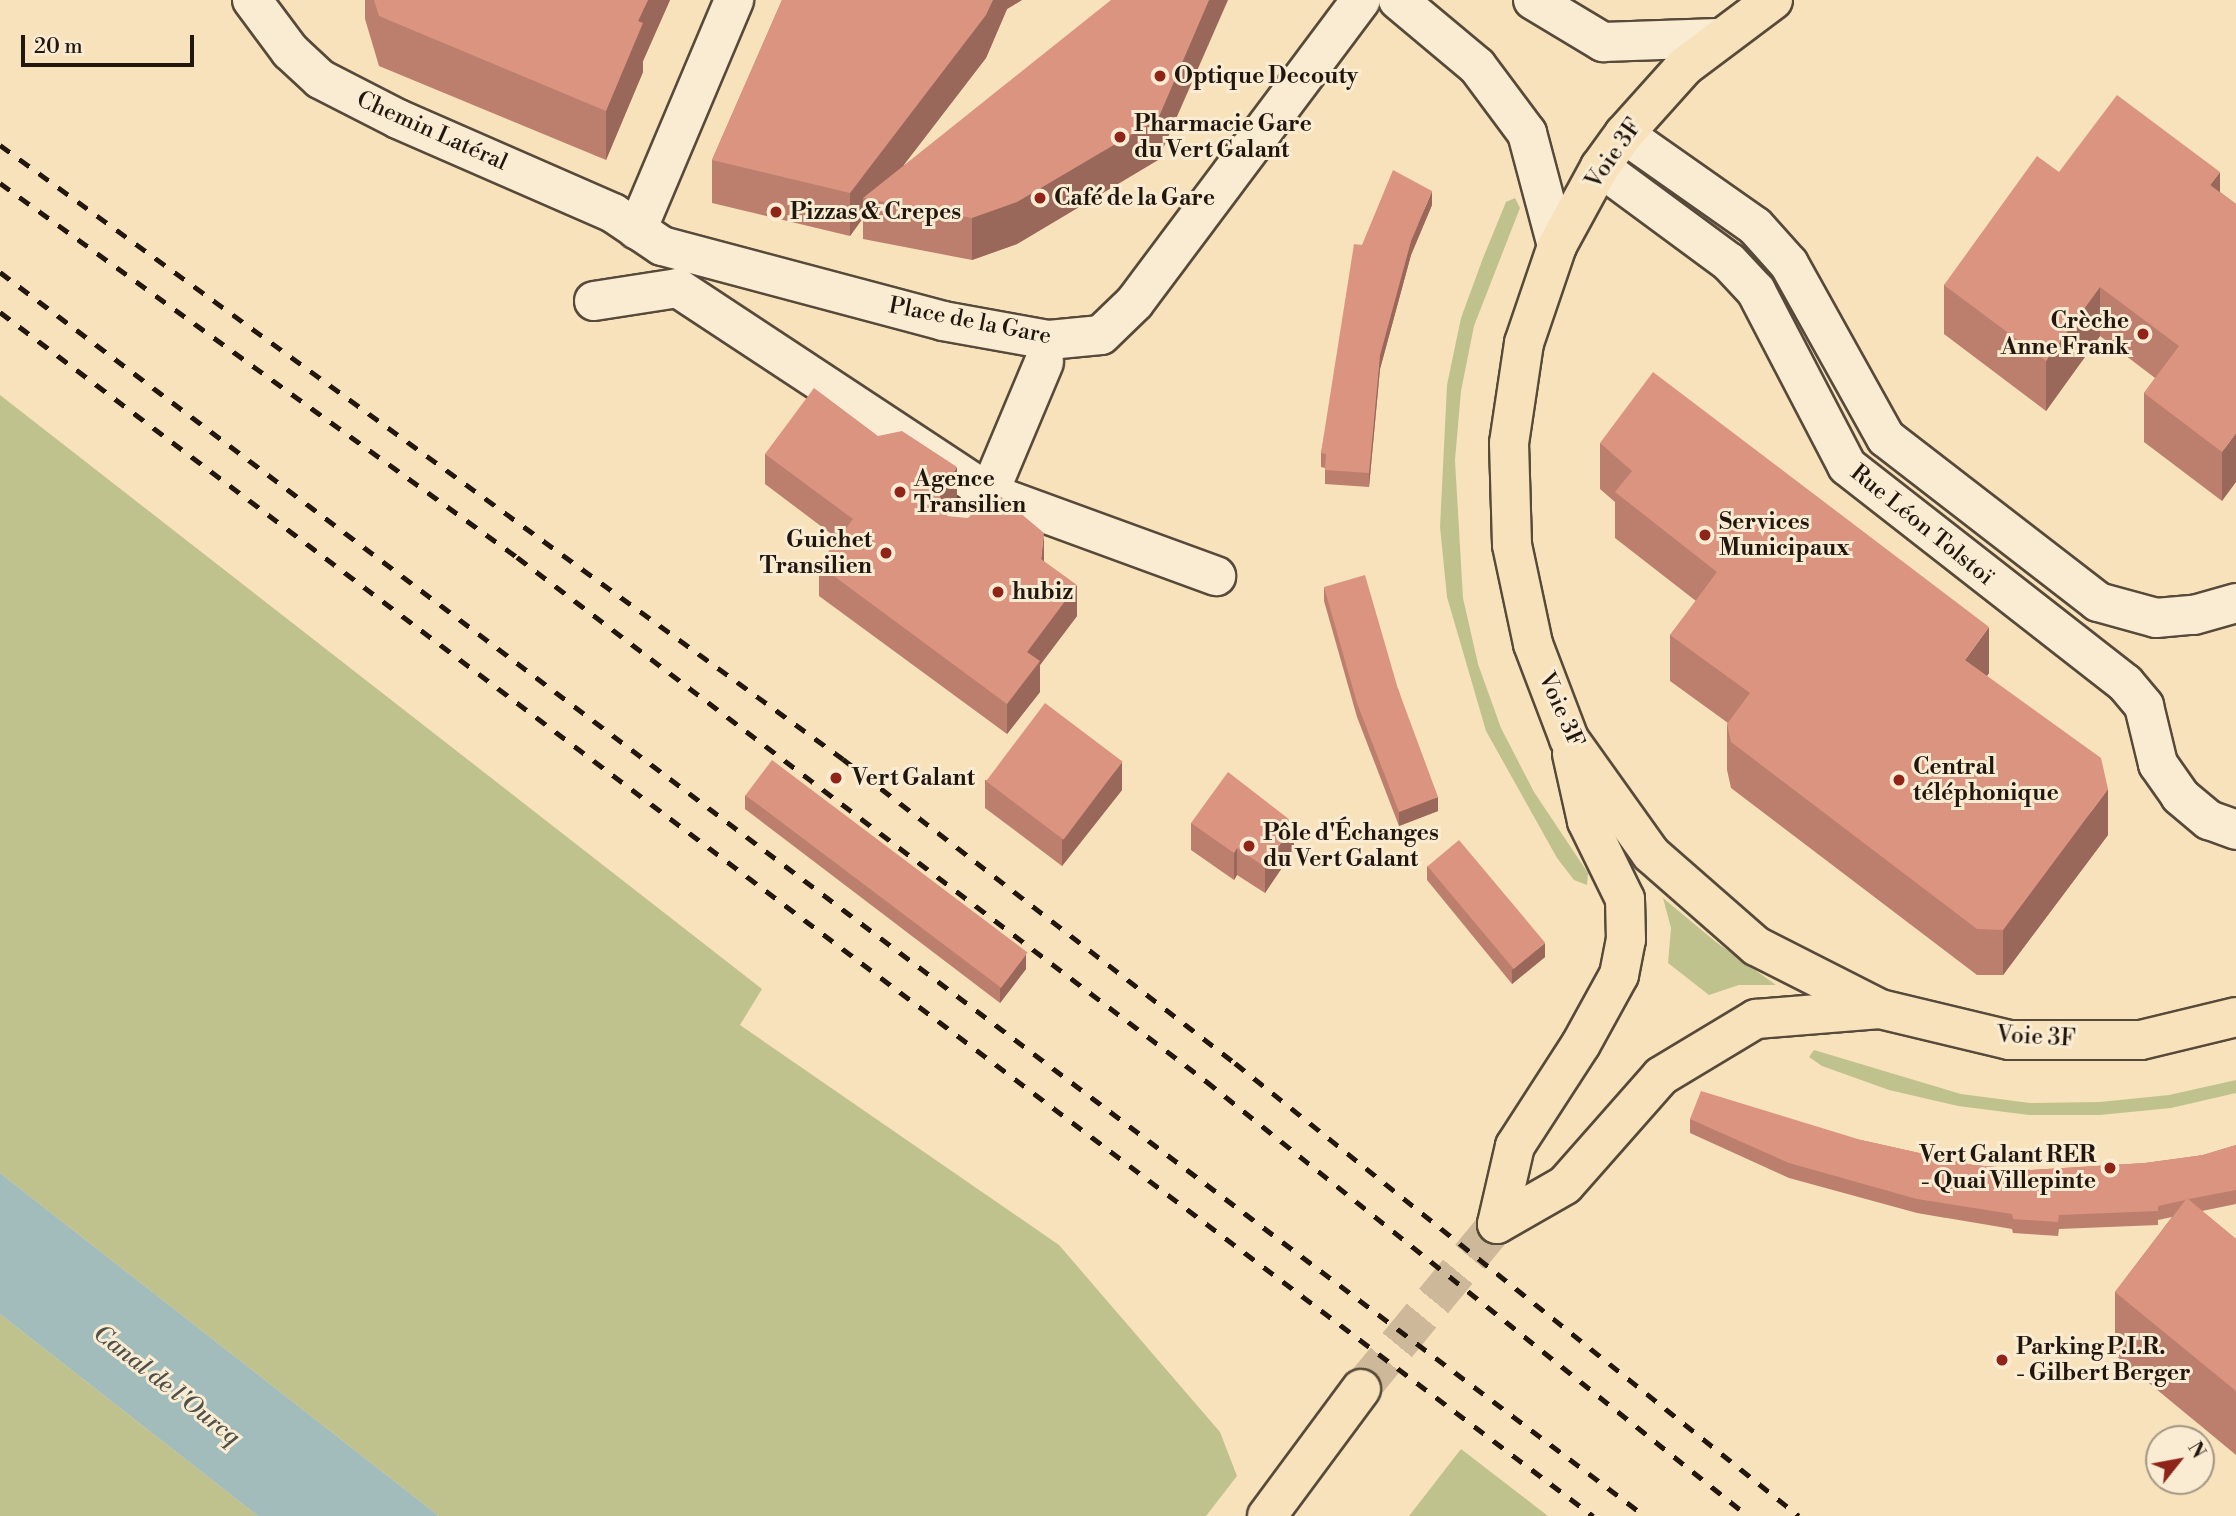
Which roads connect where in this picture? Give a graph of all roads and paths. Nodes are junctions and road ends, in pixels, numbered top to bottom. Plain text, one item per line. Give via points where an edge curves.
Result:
1 (252, 0) edge
2 (734, 0) edge
3 (1362, 0) edge
4 (1398, 0) edge
5 (1533, 0) edge
6 (1773, 0) edge
7 (1718, 38) junction
8 (1624, 134) junction
9 (1600, 167) junction
10 (637, 230) junction
11 (1557, 246) junction
12 (594, 301) dead end
13 (1044, 362) dead end
14 (989, 493) junction
15 (960, 529) edge
16 (1216, 576) dead end
17 (2236, 603) edge
18 (1569, 739) junction
19 (2236, 830) edge
20 (1880, 1009) junction
21 (2236, 1017) edge
22 (1361, 1389) tunnel mouth
23 (1267, 1516) edge

1 - 10 street, Chemin Latéral via 290,51 320,79 398,119 573,194
2 - 10 street
3 - 10 street, Place de la Gare via 1135,302 1101,335 1049,340 943,321 662,246
4 - 11 street via 1477,66 1527,133
5 - 7 street via 1603,42
6 - 7 main road, Voie 3F
7 - 8 main road, Voie 3F via 1685,66
8 - 9 main road, Voie 3F
8 - 17 street, Rue Léon Tolstoï via 1755,226 1789,264 1886,438 2098,602 2156,618 2194,615
9 - 11 main road, Voie 3F
9 - 19 street, Rue Léon Tolstoï via 1730,262 1756,290 1847,466 2124,683 2144,706 2158,764 2180,796 2209,820
11 - 18 main road, Voie 3F via 1524,343 1508,443 1512,545 1533,644
12 - 14 street via 681,278
13 - 14 street
14 - 15 street
14 - 16 street
18 - 20 main road, Voie 3F via 1651,853 1756,946
18 - 20 main road via 1587,821 1625,899 1626,940 1619,975 1515,1146 1497,1224 1565,1185 1661,1076 1756,1019
20 - 21 main road, Voie 3F via 2009,1040 2141,1040
22 - 23 main road

